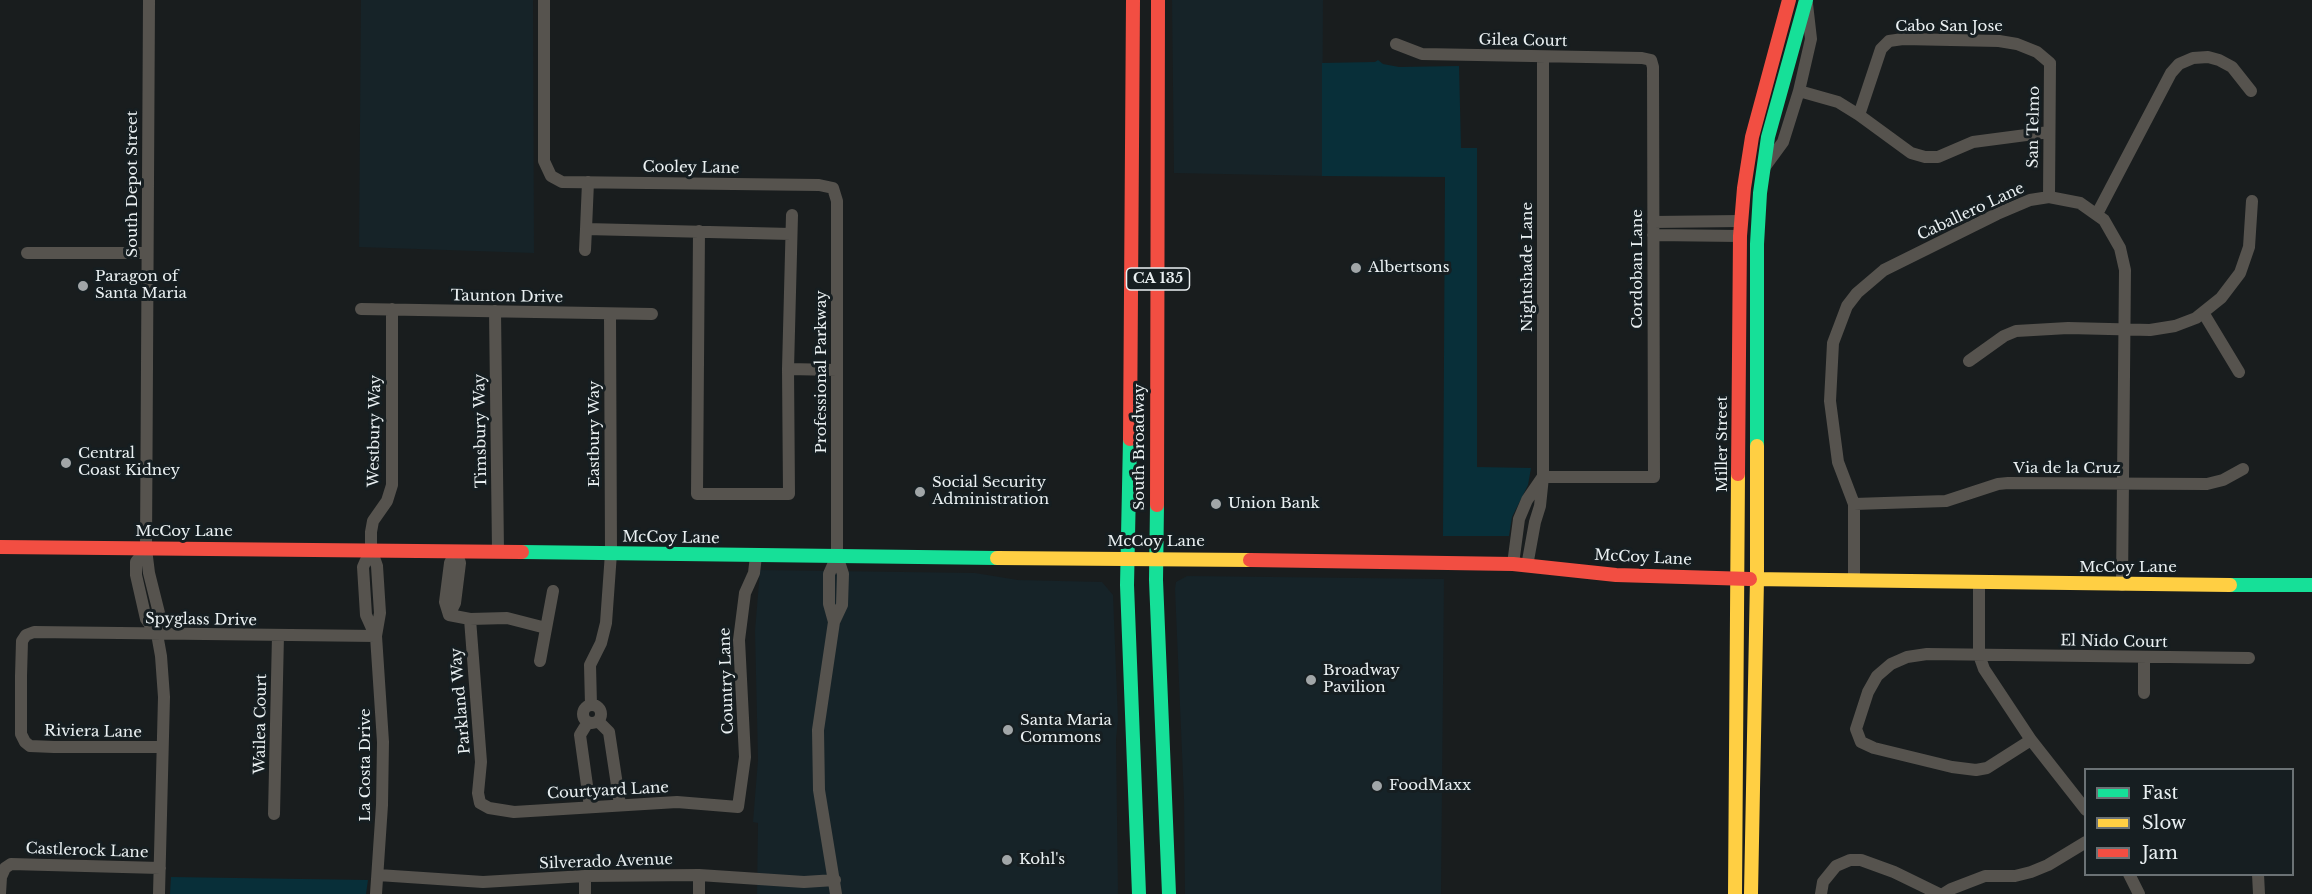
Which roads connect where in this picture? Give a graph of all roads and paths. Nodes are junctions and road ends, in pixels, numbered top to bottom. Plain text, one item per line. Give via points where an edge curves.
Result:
1 (149, 0) edge
2 (544, 0) edge
3 (1133, 0) edge
4 (1158, 0) edge
5 (1789, 0) edge
6 (1806, 0) edge
7 (1396, 44) dead end
8 (1543, 57) junction
9 (2048, 59) joint
10 (1651, 60) joint
11 (1799, 91) junction
12 (2251, 91) dead end
13 (1859, 115) junction
14 (2049, 132) junction
15 (1763, 169) junction
16 (588, 182) junction
17 (833, 188) joint
18 (2049, 197) junction
19 (2252, 201) dead end
20 (2097, 214) junction
21 (792, 215) dead end
22 (1741, 221) junction
23 (1653, 222) junction
24 (586, 229) junction
25 (699, 231) junction
26 (791, 234) junction
27 (1653, 236) junction
28 (1740, 236) junction
29 (585, 250) dead end
30 (27, 253) dead end
31 (147, 254) junction
32 (1131, 308) junction
33 (361, 309) dead end
34 (392, 309) junction
35 (495, 311) junction
36 (610, 314) junction
37 (652, 314) dead end
38 (2204, 314) junction
39 (1158, 316) junction
40 (1131, 322) junction
41 (2124, 330) junction
42 (1969, 361) dead end
43 (788, 369) junction
44 (837, 370) junction
45 (2239, 372) dead end
46 (2243, 470) dead end
47 (1543, 477) junction
48 (2124, 484) junction
49 (1854, 504) junction
50 (0, 547) edge
51 (146, 549) junction
52 (371, 549) junction
53 (456, 551) junction
54 (498, 551) junction
55 (611, 553) junction
56 (756, 555) junction
57 (837, 556) junction
58 (1127, 558) junction
59 (1156, 559) junction
60 (1520, 565) junction
61 (1738, 579) junction
62 (1756, 579) junction
63 (1854, 580) junction
64 (1979, 582) junction
65 (2122, 585) junction
66 (2312, 585) edge
67 (553, 591) dead end
68 (470, 619) junction
69 (546, 628) junction
70 (157, 634) junction
71 (278, 635) junction
72 (376, 636) junction
73 (1979, 655) junction
74 (2144, 657) junction
75 (2249, 658) dead end
76 (540, 661) dead end
77 (2144, 693) dead end
78 (593, 721) junction
79 (2031, 740) junction
80 (25, 742) joint
81 (162, 747) junction
82 (480, 803) joint
83 (620, 805) junction
84 (590, 807) junction
85 (738, 807) joint
86 (2084, 809) edge
87 (274, 814) dead end
88 (2084, 843) edge
89 (160, 868) junction
90 (378, 874) junction
91 (699, 875) junction
92 (585, 876) junction
93 (2130, 876) edge
94 (2258, 876) edge
95 (835, 880) junction
96 (482, 888) edge
97 (0, 894) edge
98 (159, 894) edge
99 (375, 894) edge
100 (585, 894) edge
101 (699, 894) edge
102 (836, 894) edge
103 (1139, 894) edge
104 (1169, 894) edge
105 (1734, 894) edge
106 (1751, 894) edge
107 (1821, 894) edge
108 (1941, 894) edge
109 (2139, 894) edge
110 (2259, 894) edge

1 - 31 street, South Depot Street
2 - 16 street, Cooley Lane via 544,161 551,176 562,182
3 - 32 main road, South Broadway / CA 135
4 - 39 main road, South Broadway / CA 135
5 - 22 main road, Miller Street via 1752,137
6 - 11 street via 1811,39
6 - 15 main road via 1768,137
7 - 8 street, Gilea Court via 1422,54
8 - 10 street, Gilea Court
8 - 47 street, Nightshade Lane
9 - 13 street, Cabo San Jose via 1999,40 1889,41 1883,45
9 - 14 street, San Telmo
10 - 23 street, Cordoban Lane
11 - 13 street via 1838,102
11 - 15 street via 1782,142
12 - 20 street via 2232,67 2220,60 2193,58 2179,64
13 - 14 street via 1911,153 1925,157 1938,157 1973,142
14 - 18 street, San Telmo
15 - 62 main road via 1757,244
16 - 17 street, Cooley Lane
16 - 24 street
17 - 44 street, Professional Parkway via 837,201
18 - 20 street, Caballero Lane via 2080,203
18 - 49 street, Caballero Lane via 2030,200 1997,214 1884,270 1847,306 1833,343 1830,401 1836,456
19 - 38 street via 2250,240 2240,273
20 - 41 street, Caballero Lane via 2120,248 2125,270
21 - 26 street
22 - 23 street
22 - 28 main road, Miller Street
23 - 27 street, Cordoban Lane
24 - 25 street
24 - 29 street
25 - 26 street
25 - 43 street via 697,494 789,494
26 - 43 street
27 - 28 street
27 - 47 street, Cordoban Lane via 1654,477
28 - 61 main road, Miller Street
30 - 31 street
31 - 51 street, South Depot Street
32 - 39 main road
32 - 40 main road, South Broadway / CA 135
33 - 34 street, Taunton Drive
34 - 35 street, Taunton Drive
34 - 52 street, Westbury Way via 392,485 387,501 373,521
35 - 36 street, Taunton Drive
35 - 54 street, Timsbury Way
36 - 37 street, Taunton Drive
36 - 55 street, Eastbury Way
38 - 41 street via 2175,326
38 - 45 street
39 - 40 main road
39 - 59 main road, South Broadway / CA 135
40 - 58 main road, South Broadway / CA 135
41 - 42 street via 2016,331
41 - 48 street, Caballero Lane
43 - 44 street
44 - 57 street, Professional Parkway
46 - 48 street, Via de la Cruz via 2207,484
47 - 60 street, Nightshade Lane via 1540,506
48 - 49 street, Via de la Cruz via 2008,483 1946,501
48 - 65 street, Caballero Lane
49 - 63 street, Caballero Lane
50 - 51 main road, McCoy Lane
51 - 52 main road, McCoy Lane
51 - 70 street via 136,562 136,575 146,619
52 - 53 main road, McCoy Lane
52 - 72 street, La Costa Drive via 377,566 380,614
53 - 54 main road, McCoy Lane
53 - 68 street via 460,563 455,603 449,615
54 - 55 main road, McCoy Lane
55 - 56 main road, McCoy Lane
55 - 78 street, Eastbury Way via 606,623 590,665 591,705 601,711
56 - 57 main road, McCoy Lane
56 - 85 street, Country Lane via 754,573 745,593 739,640 744,757
57 - 58 main road, McCoy Lane
57 - 95 street, Professional Parkway via 829,574 829,604 834,622 818,730 819,790
58 - 59 main road, McCoy Lane
58 - 103 main road, South Broadway / CA 135
59 - 60 main road, McCoy Lane
59 - 104 main road, South Broadway / CA 135
60 - 61 main road, McCoy Lane via 1616,575
61 - 62 main road, McCoy Lane
61 - 105 main road, Miller Street
62 - 63 main road, McCoy Lane
62 - 106 main road
63 - 64 main road, McCoy Lane
64 - 65 main road, McCoy Lane
64 - 73 street
65 - 66 main road, McCoy Lane
67 - 69 street
68 - 69 street via 507,618
68 - 82 street, Parkland Way via 481,762
69 - 76 street
70 - 71 street, Spyglass Drive
70 - 80 street, Spyglass Drive via 26,635 22,641 21,676 21,734
70 - 81 street via 164,697
71 - 72 street, Spyglass Drive
71 - 87 street, Wailea Court
72 - 90 street, La Costa Drive via 383,742
73 - 74 street, El Nido Court
73 - 79 street via 1989,678
73 - 79 street, El Nido Court via 1927,654 1891,664 1877,676 1868,692 1856,729 1858,738 1874,748 1976,770 1987,768
74 - 75 street, El Nido Court
74 - 77 street
78 - 83 street via 609,732
78 - 84 street via 580,735
79 - 86 street
80 - 81 street, Riviera Lane via 30,746
81 - 89 street
82 - 84 street, Courtyard Lane via 514,812
83 - 84 street, Courtyard Lane
83 - 85 street, Courtyard Lane via 677,802
88 - 108 street via 2031,872 1984,876
89 - 97 street, Castlerock Lane via 11,864 1,877
89 - 98 street
90 - 96 street, Silverado Avenue
90 - 99 street, La Costa Drive
91 - 92 street, Silverado Avenue
91 - 95 street, Silverado Avenue via 804,882
91 - 101 street
92 - 96 street, Silverado Avenue
92 - 100 street
93 - 109 street
94 - 110 street
95 - 102 street, Professional Parkway
107 - 108 street via 1823,882 1836,866 1861,860

